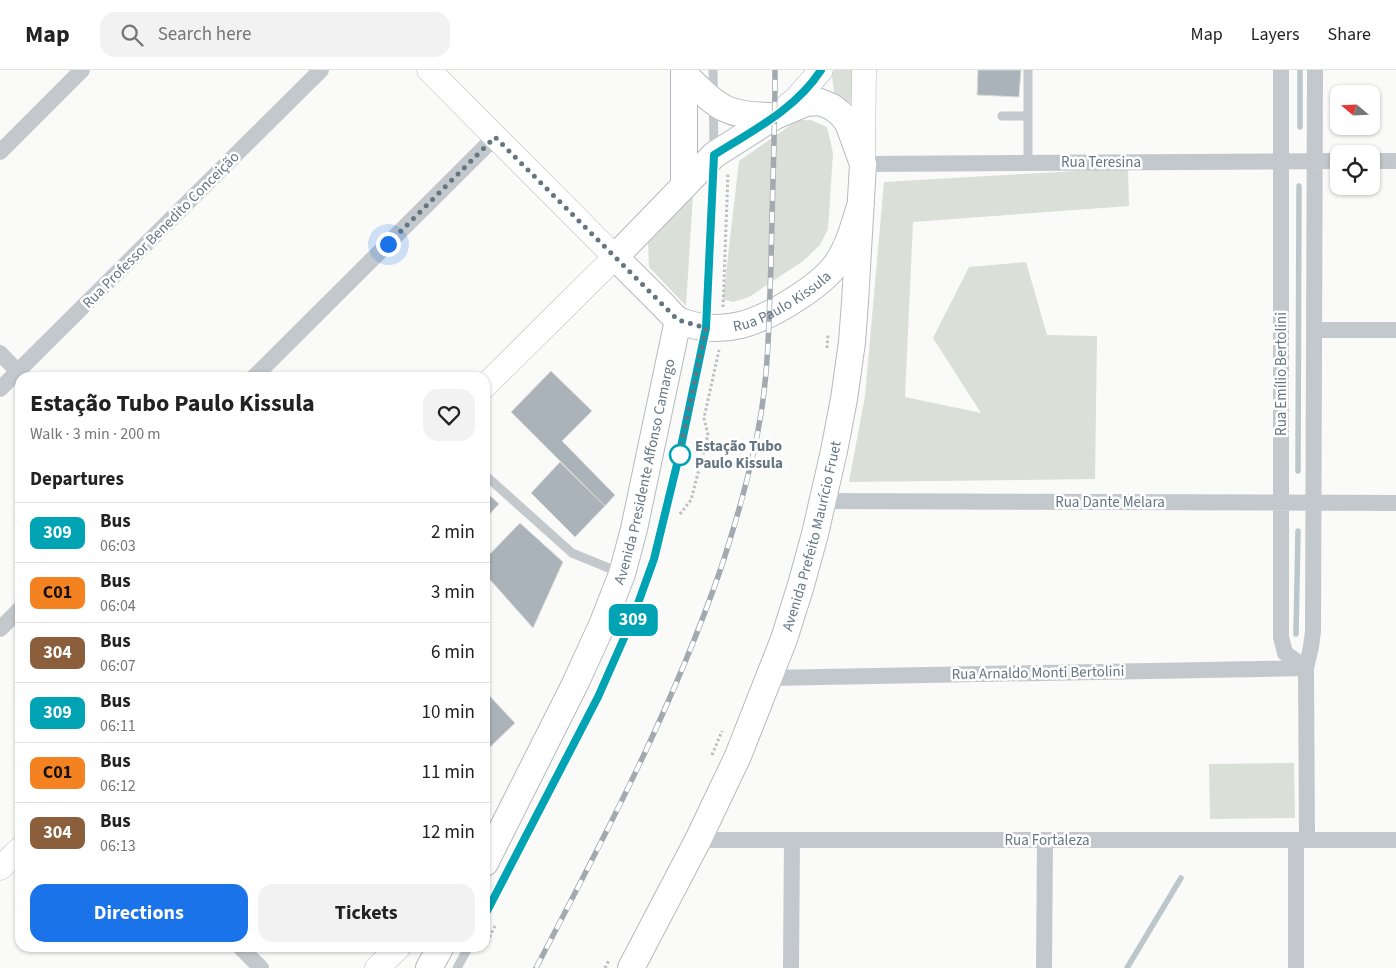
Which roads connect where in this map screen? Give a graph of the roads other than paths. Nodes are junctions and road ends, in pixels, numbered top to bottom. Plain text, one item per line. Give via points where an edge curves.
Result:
1 (82, 70) edge
2 (321, 70) edge
3 (429, 70) edge
4 (713, 70) edge
5 (821, 70) edge
6 (864, 70) edge
7 (1028, 70) edge
8 (1281, 70) edge
9 (1315, 70) edge
10 (684, 72) edge
11 (713, 102) junction
12 (775, 116) junction
13 (1002, 116) dead end
14 (1028, 116) junction
15 (495, 137) junction
16 (0, 152) edge
17 (1330, 161) edge
18 (1380, 161) edge
19 (1396, 161) edge
20 (1281, 162) junction
21 (1315, 162) junction
22 (1028, 163) junction
23 (721, 164) junction
24 (863, 164) junction
25 (684, 186) junction
26 (861, 203) junction
27 (615, 257) junction
28 (678, 320) junction
29 (706, 328) junction
30 (1314, 330) junction
31 (1396, 330) edge
32 (0, 353) edge
33 (19, 372) edge
34 (23, 372) edge
35 (259, 372) edge
36 (15, 378) edge
37 (490, 381) edge
38 (0, 389) edge
39 (490, 479) edge
40 (823, 502) junction
41 (1281, 503) junction
42 (1313, 503) junction
43 (1396, 503) edge
44 (622, 574) junction
45 (15, 615) edge
46 (0, 629) edge
47 (1306, 668) junction
48 (770, 678) junction
49 (698, 840) junction
50 (792, 840) junction
51 (1045, 840) junction
52 (1302, 840) junction
53 (1396, 840) edge
54 (490, 843) edge
55 (15, 853) edge
56 (0, 868) edge
57 (490, 905) edge
58 (245, 952) edge
59 (394, 952) edge
60 (438, 952) edge
61 (466, 952) edge
62 (620, 964) edge
63 (261, 968) edge
64 (377, 968) edge
65 (429, 968) edge
66 (457, 968) edge
67 (790, 968) edge
68 (1044, 968) edge
69 (1296, 968) edge

1 - 16 street
2 - 34 street, Rua Professor Benedito Conceição
3 - 15 street, Rua Paulo Kissula
4 - 11 lane
5 - 12 street via 796,99
6 - 24 street, Avenida Prefeito Maurício Fruet
7 - 14 lane
8 - 20 street, Rua Emílio Bertolini
9 - 21 street
10 - 11 main road
10 - 25 main road
11 - 12 main road via 733,113
11 - 23 lane
12 - 23 main road
12 - 24 main road via 806,103 820,102 832,106 848,124
13 - 14 lane
14 - 22 lane
15 - 27 street, Rua Paulo Kissula
15 - 35 street
17 - 21 street, Rua Teresina
18 - 19 street
20 - 21 street, Rua Teresina
20 - 22 street, Rua Teresina
20 - 41 street, Rua Emílio Bertolini
21 - 30 street
22 - 24 street, Rua Teresina
23 - 25 main road
23 - 29 lane
24 - 26 main road, Avenida Prefeito Maurício Fruet
25 - 27 main road
26 - 29 main road, Rua Paulo Kissula via 845,250 822,280 769,316 723,328
26 - 40 main road, Avenida Prefeito Maurício Fruet via 852,342
27 - 28 main road, Rua Paulo Kissula
27 - 37 street
28 - 29 main road, Rua Paulo Kissula
28 - 44 main road, Avenida Presidente Affonso Camargo
29 - 57 lane via 654,559 632,620 598,697
30 - 31 street
30 - 42 street
32 - 33 street
36 - 38 street, Rua Professor Benedito Conceição
39 - 44 lane via 572,553
40 - 41 street, Rua Dante Melara
40 - 48 main road, Avenida Prefeito Maurício Fruet via 801,585
41 - 42 street, Rua Dante Melara
41 - 47 street, Rua Emílio Bertolini via 1281,637 1285,653
42 - 43 street, Rua Dante Melara
42 - 47 street via 1312,638
44 - 54 main road, Avenida Presidente Affonso Camargo via 585,662
45 - 46 street
47 - 48 street, Rua Arnaldo Monti Bertolini
47 - 52 street
48 - 49 main road, Avenida Prefeito Maurício Fruet
49 - 50 street, Rua Fortaleza
49 - 62 main road, Avenida Prefeito Maurício Fruet
50 - 51 street, Rua Fortaleza
50 - 67 street
51 - 52 street, Rua Fortaleza
51 - 68 street
52 - 53 street, Rua Fortaleza
52 - 69 street
55 - 56 street
58 - 63 street
59 - 64 street
60 - 65 main road
61 - 66 lane

